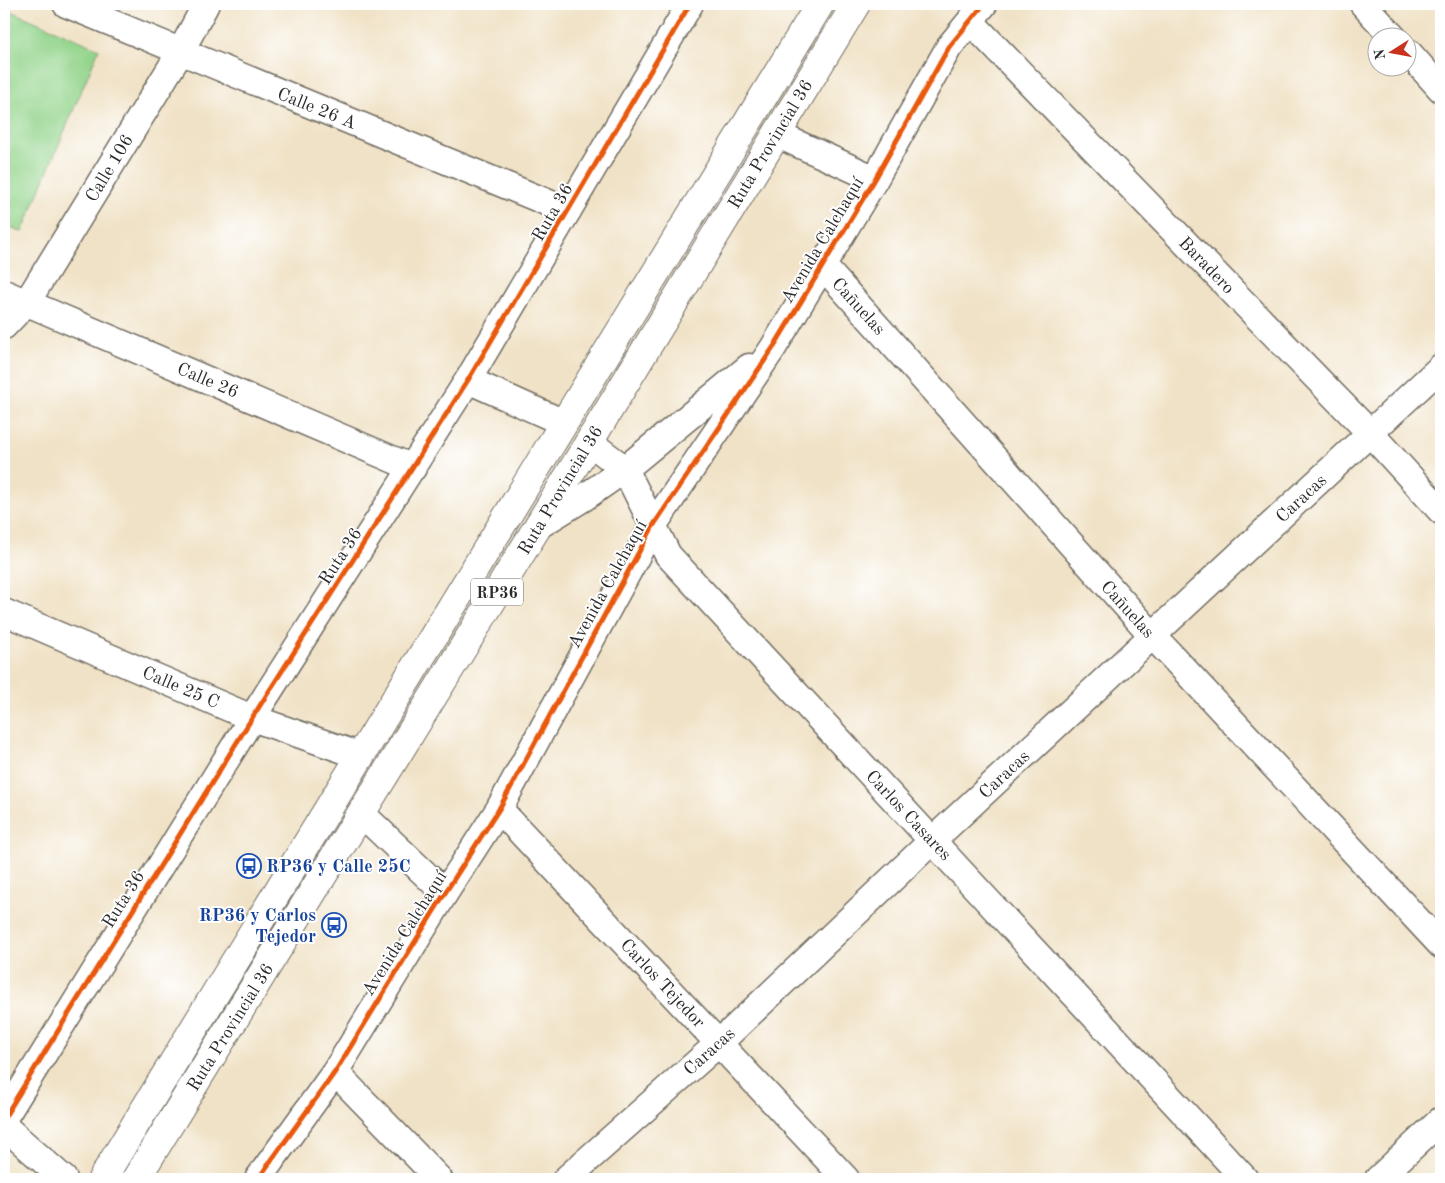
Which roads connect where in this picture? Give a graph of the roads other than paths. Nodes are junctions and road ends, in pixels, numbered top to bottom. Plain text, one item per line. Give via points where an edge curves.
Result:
1 (66, 4) edge
2 (206, 4) edge
3 (690, 4) edge
4 (820, 4) edge
5 (856, 4) edge
6 (862, 4) edge
7 (1363, 4) edge
8 (977, 12) edge
9 (1385, 28) edge
10 (839, 31) junction
11 (181, 51) junction
12 (1418, 63) edge
13 (1441, 89) edge
14 (776, 134) junction
15 (875, 179) junction
16 (568, 211) junction
17 (823, 266) junction
18 (16, 298) edge
19 (4, 326) edge
20 (773, 348) junction
21 (1441, 367) edge
22 (468, 380) junction
23 (564, 422) junction
24 (1370, 434) junction
25 (589, 442) junction
26 (413, 468) junction
27 (625, 469) junction
28 (1441, 511) edge
29 (538, 526) junction
30 (653, 526) junction
31 (4, 612) edge
32 (1153, 636) junction
33 (252, 718) junction
34 (360, 756) junction
35 (499, 809) junction
36 (361, 813) junction
37 (933, 840) junction
38 (445, 893) junction
39 (1441, 944) edge
40 (719, 1043) junction
41 (335, 1072) junction
42 (4, 1118) edge
43 (1441, 1120) edge
44 (4, 1126) edge
45 (64, 1179) edge
46 (102, 1179) edge
47 (136, 1179) edge
48 (258, 1179) edge
49 (439, 1179) edge
50 (566, 1179) edge
51 (846, 1179) edge
52 (1245, 1179) edge
53 (1378, 1179) edge

1 - 11 street, Calle 26 A
2 - 11 street, Calle 106
3 - 16 street, Ruta 36
4 - 23 main road, Ruta Provincial 36 / RP36
5 - 10 main road, Ruta Provincial 36 / RP36
6 - 10 main road
7 - 9 street
8 - 15 street, Avenida Calchaquí via 949,47
8 - 24 street, Baradero
10 - 14 main road, Ruta Provincial 36 / RP36
11 - 16 street, Calle 26 A
11 - 18 street, Calle 106
12 - 13 street
14 - 15 street
14 - 25 main road, Ruta Provincial 36 / RP36
15 - 17 street, Avenida Calchaquí
16 - 22 street, Ruta 36
17 - 20 street, Avenida Calchaquí
17 - 32 street, Cañuelas
18 - 19 street, Calle 106
18 - 26 street, Calle 26
20 - 27 street
20 - 30 street, Avenida Calchaquí
21 - 24 street, Caracas
22 - 23 street
22 - 26 street, Ruta 36
23 - 34 main road, Ruta Provincial 36 / RP36
24 - 28 street, Baradero
24 - 32 street, Caracas
25 - 27 street, Carlos Casares
25 - 29 main road, Ruta Provincial 36 / RP36
26 - 33 street, Ruta 36
27 - 29 street
27 - 30 street, Carlos Casares
29 - 36 main road, Ruta Provincial 36 / RP36
30 - 35 street, Avenida Calchaquí
30 - 37 street, Carlos Casares via 668,555
31 - 33 street, Calle 25 C
32 - 37 street, Caracas
32 - 39 street, Cañuelas
33 - 34 street, Calle 25 C
33 - 42 street, Ruta 36
34 - 46 main road, Ruta Provincial 36 / RP36
35 - 38 street, Avenida Calchaquí
35 - 40 street, Carlos Tejedor
36 - 38 street
36 - 47 main road, Ruta Provincial 36 / RP36
37 - 40 street, Caracas
37 - 52 street, Carlos Casares
38 - 41 street, Avenida Calchaquí
40 - 50 street, Caracas
40 - 51 street, Carlos Tejedor
41 - 48 street, Avenida Calchaquí
41 - 49 street
43 - 53 street
44 - 45 street

